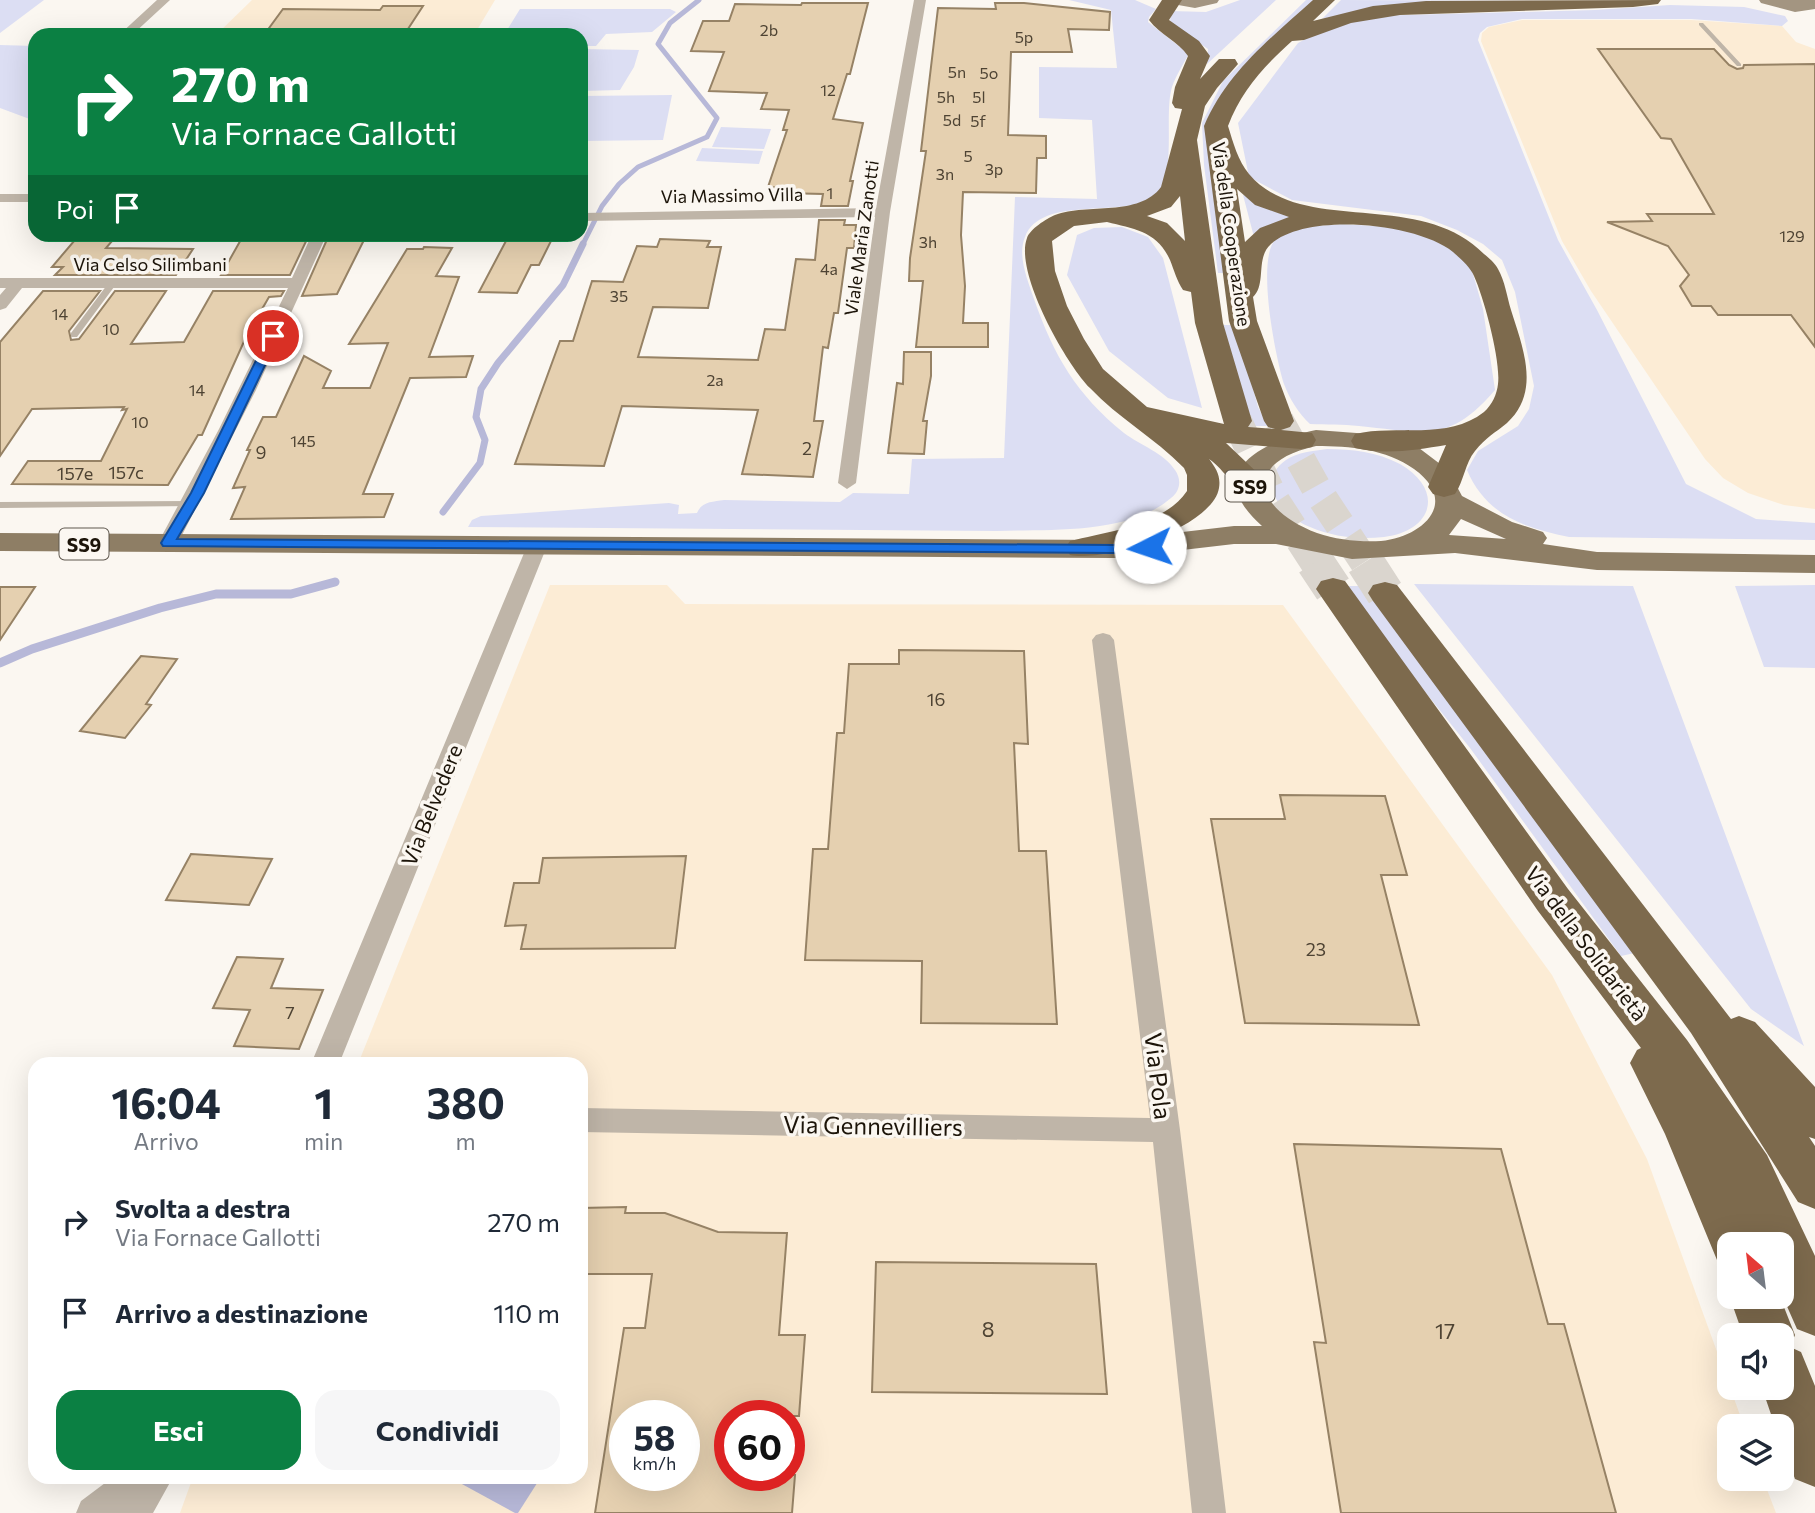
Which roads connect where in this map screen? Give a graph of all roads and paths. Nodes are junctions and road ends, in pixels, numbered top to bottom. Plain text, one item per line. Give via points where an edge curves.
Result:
1 (164, 0) edge
2 (920, 0) edge
3 (1173, 0) edge
4 (1211, 0) edge
5 (1290, 0) edge
6 (1325, 0) edge
7 (1651, 0) edge
8 (1765, 1) edge
9 (1815, 4) edge
10 (1701, 24) dead end
11 (133, 28) edge
12 (1271, 51) junction
13 (1739, 65) dead end
14 (1216, 126) junction
15 (1186, 138) junction
16 (0, 198) edge
17 (28, 198) edge
18 (883, 212) junction
19 (1107, 215) junction
20 (621, 216) joint
21 (588, 217) edge
22 (1338, 217) junction
23 (317, 242) edge
24 (0, 283) edge
25 (18, 283) junction
26 (113, 283) junction
27 (299, 283) junction
28 (0, 305) edge
29 (1243, 321) junction
30 (1209, 323) junction
31 (74, 335) dead end
32 (1121, 398) junction
33 (1237, 422) tunnel mouth
34 (1177, 425) junction
35 (1480, 427) junction
36 (1290, 430) junction
37 (1366, 441) junction
38 (847, 483) dead end
39 (1250, 484) junction
40 (1447, 494) junction
41 (190, 504) junction
42 (0, 505) edge
43 (0, 542) edge
44 (1313, 542) junction
45 (168, 543) junction
46 (537, 546) junction
47 (1150, 547) junction
48 (1082, 548) junction
49 (1393, 548) junction
50 (1815, 549) edge
51 (1815, 564) edge
52 (1333, 589) tunnel mouth
53 (1385, 593) tunnel mouth
54 (1103, 639) dead end
55 (1553, 900) junction
56 (1619, 903) junction
57 (328, 1057) edge
58 (1815, 1119) edge
59 (588, 1120) edge
60 (1166, 1130) junction
61 (1815, 1187) edge
62 (1730, 1232) edge
63 (1815, 1312) edge
64 (1793, 1400) edge
65 (1815, 1459) edge
66 (131, 1484) edge
67 (152, 1484) edge
68 (93, 1513) edge
69 (134, 1513) edge
70 (1209, 1513) edge

1 - 11 street
2 - 18 street, Viale Maria Zanotti
3 - 4 street
3 - 15 highway via 1159,20 1164,28 1196,47 1199,55 1183,104
5 - 15 highway, Via della Cooperazione via 1208,84 1194,106
6 - 12 highway, Via della Cooperazione
7 - 12 highway via 1363,13 1325,23
8 - 9 street
10 - 13 lane
12 - 14 highway, Via della Cooperazione via 1236,84
14 - 22 highway via 1230,161 1256,194 1296,210
14 - 29 highway, Via della Cooperazione
15 - 19 highway via 1181,167 1165,198 1154,205
15 - 30 highway, Via della Cooperazione
16 - 17 street
18 - 20 street, Via Massimo Villa
18 - 38 street, Viale Maria Zanotti
19 - 30 highway via 1146,224 1177,244
19 - 32 highway via 1065,220 1049,228 1039,239 1038,249 1061,323 1088,368
20 - 21 street, Via Massimo Villa
22 - 29 highway via 1287,225 1255,245 1248,259
22 - 35 highway via 1424,228 1476,256 1486,271 1513,384 1506,405
23 - 27 street
24 - 25 street, Via Celso Silimbani
25 - 26 street, Via Celso Silimbani
25 - 28 street
26 - 27 street, Via Celso Silimbani
26 - 31 lane
27 - 41 street
29 - 36 highway, Via della Cooperazione
30 - 33 highway, Via della Cooperazione
32 - 34 highway
32 - 48 highway via 1189,457 1203,475 1203,492 1196,504 1179,516
34 - 36 highway via 1228,436
34 - 39 highway via 1224,455
35 - 37 highway via 1419,441
35 - 40 highway via 1458,451
36 - 37 main road, SS9
36 - 39 main road, SS9 via 1254,467
37 - 40 main road, SS9 via 1422,463
39 - 44 main road, SS9 via 1254,500 1270,518
39 - 47 main road, SS9 via 1229,509 1202,526
40 - 49 main road, SS9 via 1444,522 1436,531
40 - 50 main road, SS9 via 1501,528 1554,543 1592,548
41 - 42 lane
41 - 45 street
43 - 45 main road, SS9
44 - 47 main road, SS9 via 1276,535 1234,535
44 - 49 main road, SS9 via 1367,550
45 - 46 main road, SS9
46 - 48 main road, SS9
46 - 57 street, Via Belvedere
47 - 48 main road, SS9
49 - 51 main road, SS9 via 1455,544 1597,562
52 - 55 highway, Via della Solidarietà
53 - 56 highway
54 - 60 street, Via Pola
55 - 62 highway via 1640,1037 1688,1131
55 - 63 highway, Via della Solidarietà via 1671,1053 1750,1170
56 - 58 highway
56 - 61 highway via 1707,1020
59 - 60 street, Via Gennevilliers
60 - 70 street, Via Pola
64 - 65 highway
66 - 68 street
67 - 69 street

